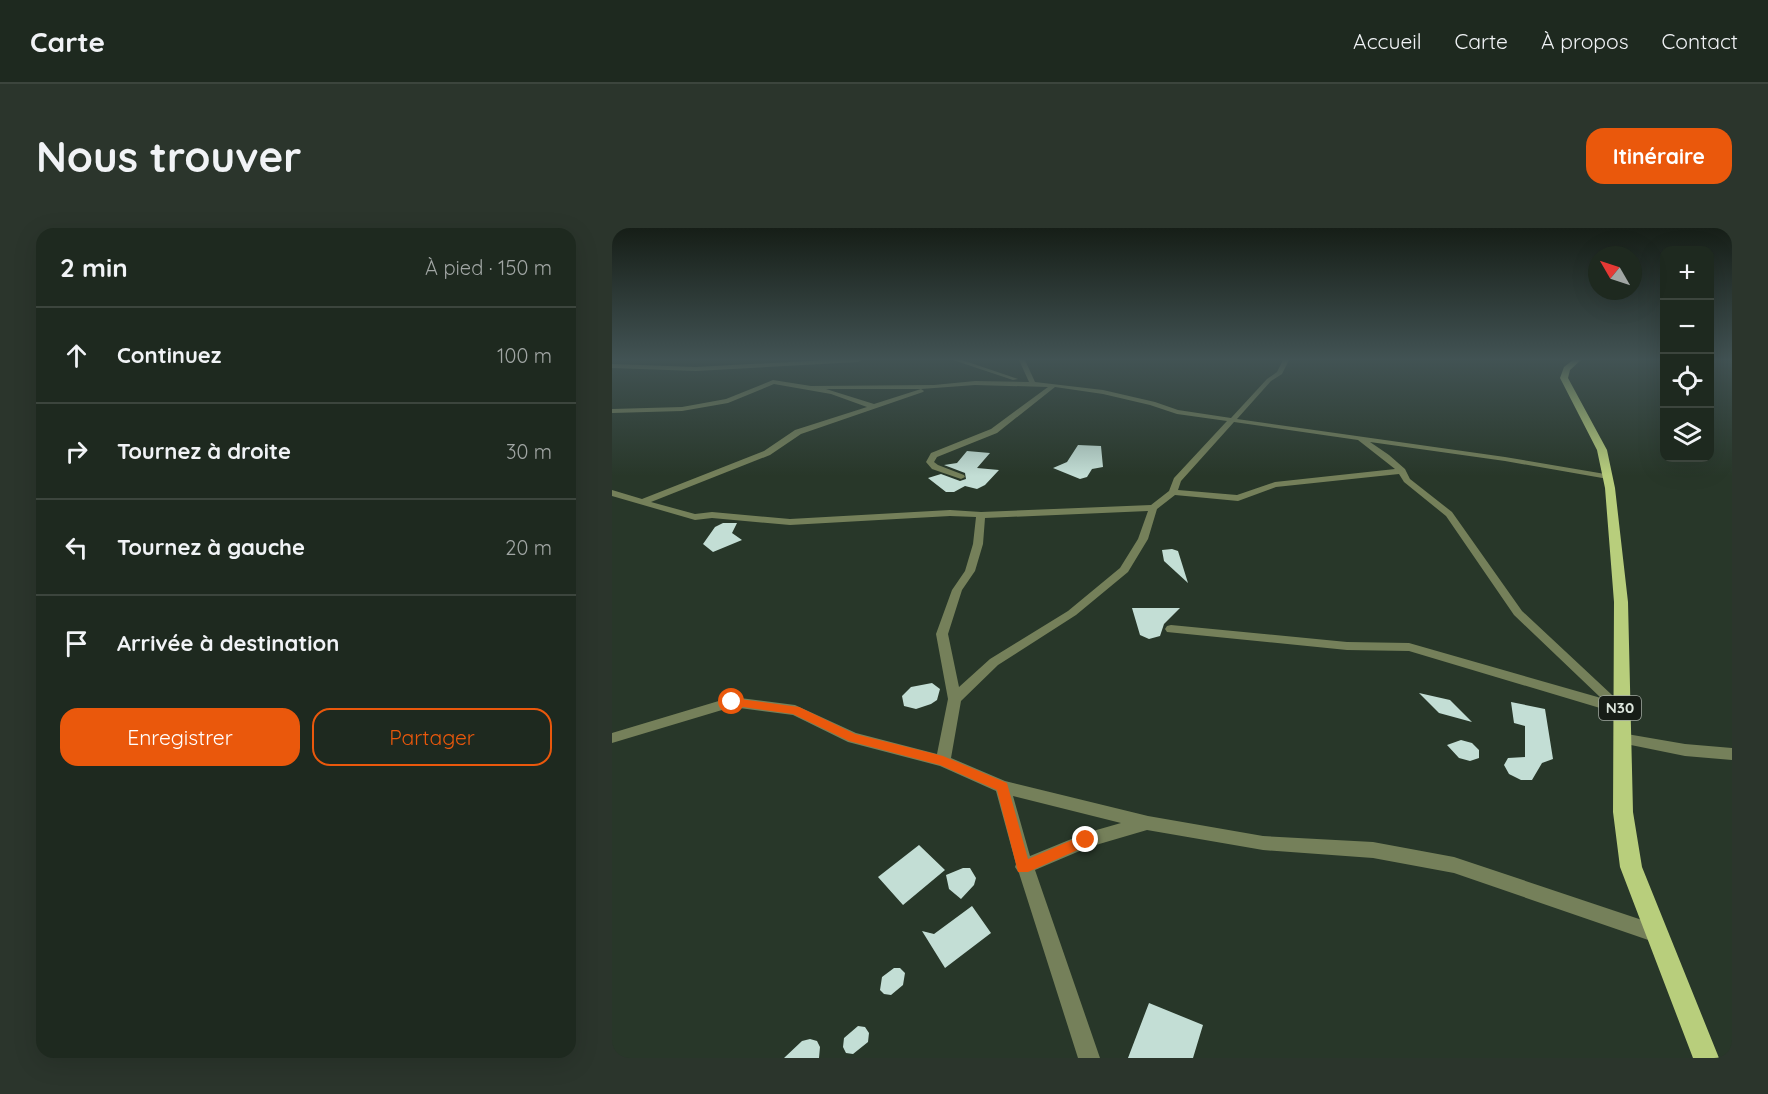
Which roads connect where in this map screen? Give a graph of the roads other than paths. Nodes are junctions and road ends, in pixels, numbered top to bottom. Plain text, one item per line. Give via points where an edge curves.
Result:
1 (733, 399) edge
2 (846, 399) edge
3 (896, 399) edge
4 (1036, 399) edge
5 (1143, 399) edge
6 (1252, 399) edge
7 (1575, 399) edge
8 (875, 408) junction
9 (612, 411) edge
10 (1232, 420) junction
11 (1354, 437) junction
12 (1402, 471) junction
13 (961, 477) dead end
14 (1608, 477) junction
15 (612, 492) edge
16 (1173, 492) junction
17 (645, 501) junction
18 (1153, 508) junction
19 (981, 515) junction
20 (1171, 629) dead end
21 (955, 699) junction
22 (1620, 709) junction
23 (612, 738) edge
24 (1621, 738) junction
25 (1732, 754) edge
26 (943, 761) junction
27 (1003, 787) junction
28 (1148, 823) junction
29 (1023, 867) junction
30 (1657, 934) junction
31 (1089, 1058) edge
32 (1706, 1058) edge

1 - 9 street via 682,409
2 - 8 street
3 - 8 street
4 - 13 street via 994,431 934,455 930,462 935,467
5 - 10 street via 1177,411
6 - 10 street
7 - 14 main road, N30 via 1602,450
8 - 17 street via 798,432 767,453
10 - 11 street
10 - 16 street via 1177,480
11 - 12 street via 1367,442
11 - 14 street
12 - 16 street via 1275,485 1238,498
12 - 22 street via 1407,480 1449,514 1518,613
14 - 22 main road, N30 via 1621,602
15 - 17 street
16 - 18 street
17 - 19 street via 695,517 790,522 950,513
18 - 19 street
18 - 21 street via 1143,539 1124,570 1072,613 994,662
19 - 21 street via 970,571 957,590 942,634
20 - 22 street via 1347,646 1409,647
21 - 26 street
22 - 24 main road, N30
23 - 26 street via 732,702 795,710 853,738
24 - 25 street
24 - 30 main road, N30 via 1623,812 1631,867
26 - 27 street
27 - 28 street
27 - 29 street
28 - 29 street via 1086,840
28 - 30 street via 1263,843 1373,850 1454,865
29 - 31 street
30 - 32 main road, N30

